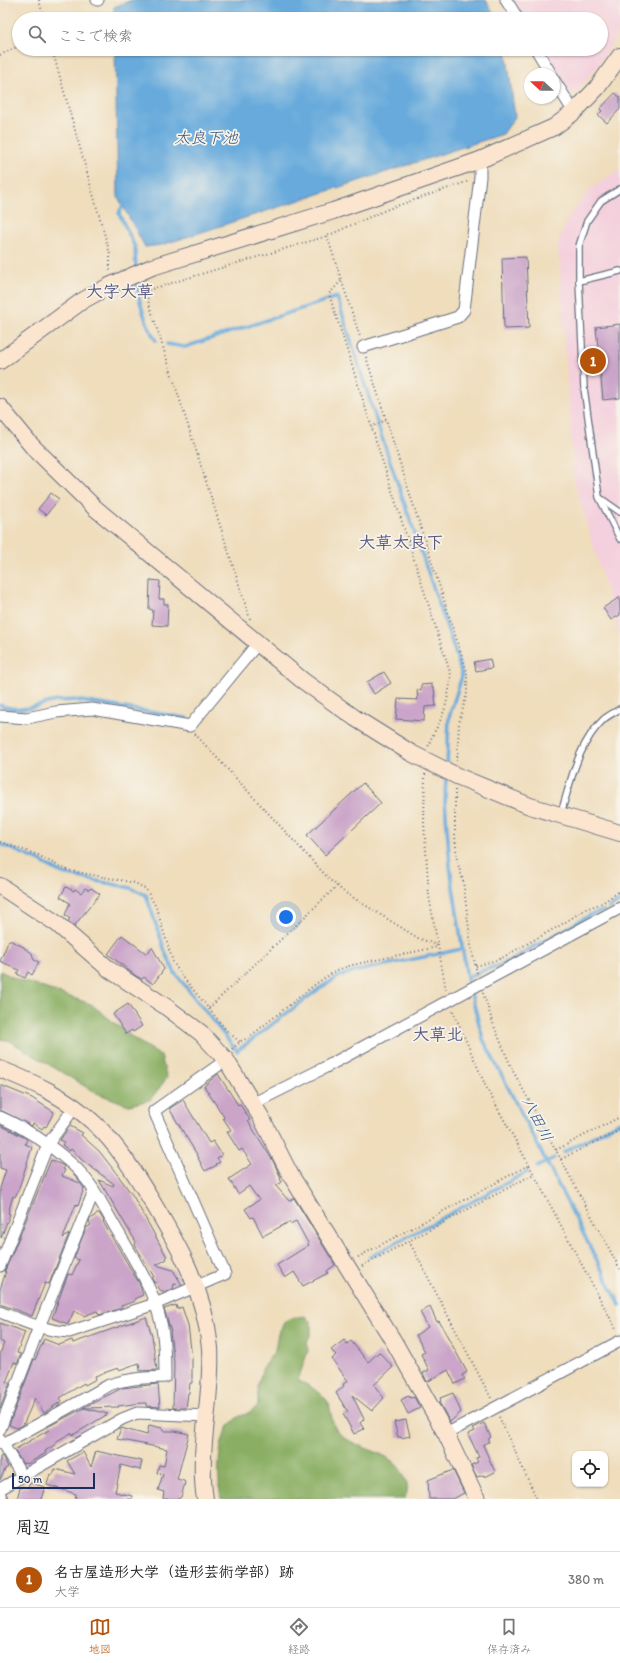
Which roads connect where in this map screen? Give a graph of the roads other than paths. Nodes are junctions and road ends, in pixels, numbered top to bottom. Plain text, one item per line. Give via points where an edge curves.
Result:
1 (506, 0) edge
2 (514, 12) edge
3 (540, 56) edge
4 (620, 56) edge
5 (547, 68) edge
6 (560, 90) edge
7 (574, 112) junction
8 (480, 160) junction
9 (620, 189) edge
10 (620, 271) edge
11 (579, 281) junction
12 (363, 347) road end
13 (0, 361) edge
14 (0, 408) edge
15 (598, 497) junction
16 (620, 512) edge
17 (620, 539) edge
18 (258, 643) junction
19 (620, 709) edge
20 (0, 716) edge
21 (560, 815) junction
22 (620, 833) edge
23 (0, 886) edge
24 (620, 908) edge
25 (228, 1055) junction
26 (0, 1069) edge
27 (252, 1104) junction
28 (74, 1108) junction
29 (0, 1117) edge
30 (48, 1144) junction
31 (94, 1191) junction
32 (0, 1266) edge
33 (197, 1286) junction
34 (155, 1304) junction
35 (0, 1312) edge
36 (39, 1327) junction
37 (620, 1341) edge
38 (207, 1416) junction
39 (0, 1430) edge
40 (446, 1434) junction
41 (2, 1441) edge
42 (22, 1476) junction
43 (0, 1489) edge
44 (0, 1495) edge
45 (2, 1499) edge
46 (205, 1499) edge
47 (476, 1499) edge

1 - 2 street
3 - 5 street
4 - 7 street via 598,88
6 - 7 street
7 - 8 street via 554,127
8 - 12 street via 464,310 458,317
8 - 13 street via 333,211 152,267 82,301
9 - 11 lane via 601,201 588,221 579,246
10 - 11 lane
11 - 15 lane via 584,388
14 - 18 street via 32,446 95,508
15 - 16 lane
15 - 17 lane
18 - 20 street via 190,726 92,709 27,718
18 - 21 street via 302,680 382,736 457,776 530,806
19 - 21 lane via 605,718 581,751
21 - 22 street
23 - 25 street via 56,923 110,970 177,1015
24 - 27 street via 324,1068
25 - 27 street
25 - 33 street via 154,1111 225,1274
26 - 28 street via 50,1091
27 - 40 street via 290,1174 394,1342
28 - 30 street
28 - 33 street via 94,1123 123,1156 177,1244
29 - 30 street via 23,1127
30 - 31 street via 74,1166
30 - 32 street
31 - 34 street via 144,1276
31 - 36 street
33 - 34 street
33 - 38 street via 210,1349
34 - 36 street via 69,1332 54,1332
34 - 41 street via 164,1341 166,1377 124,1380 109,1385
35 - 36 street
36 - 39 street
37 - 40 street
38 - 42 street via 137,1414 122,1418
38 - 46 street via 203,1478
40 - 47 street
41 - 42 street
42 - 43 street
44 - 45 street

